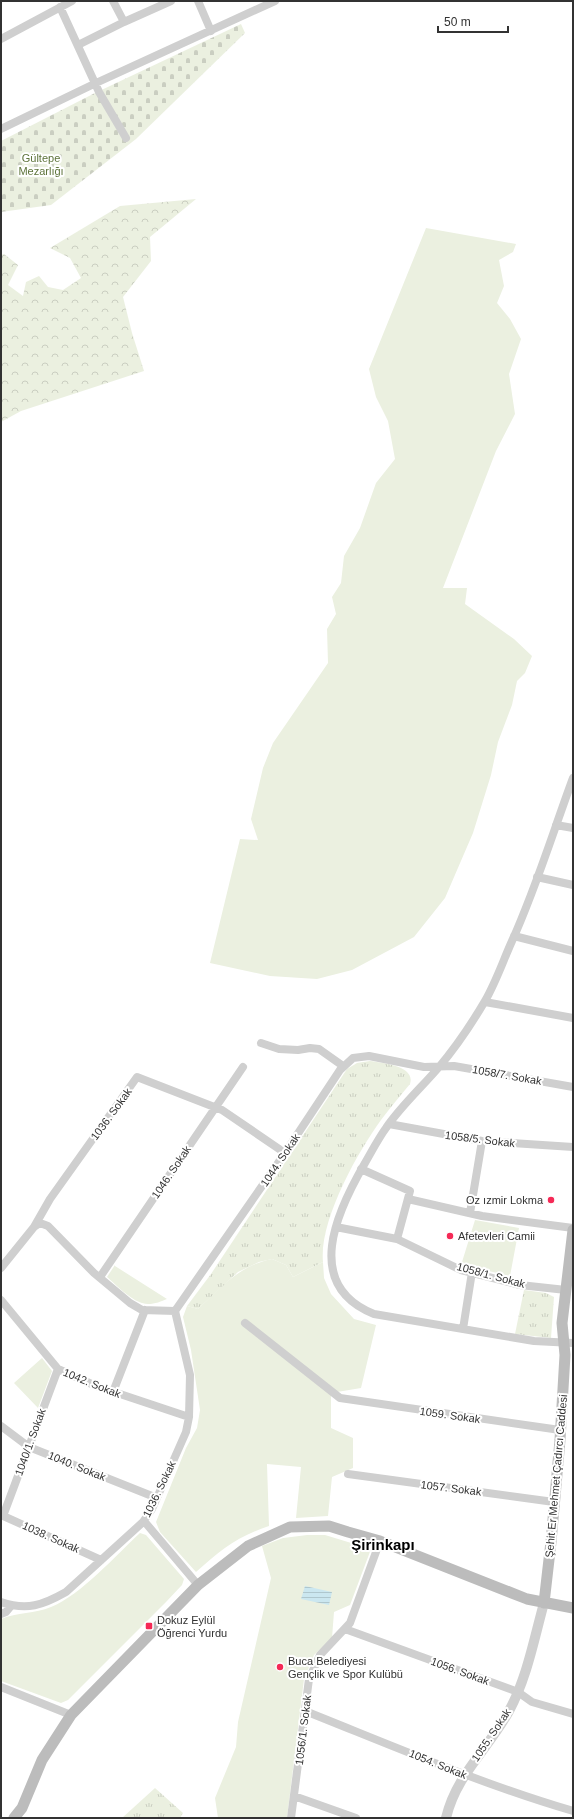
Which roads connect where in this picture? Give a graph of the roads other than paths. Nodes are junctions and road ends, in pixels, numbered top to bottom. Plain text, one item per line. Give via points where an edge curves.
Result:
1 (72, 1) edge
2 (113, 1) edge
3 (171, 1) edge
4 (198, 1) edge
5 (275, 1) edge
6 (60, 7) junction
7 (124, 22) junction
8 (212, 31) junction
9 (1, 39) edge
10 (78, 45) junction
11 (96, 83) junction
12 (1, 129) edge
13 (126, 138) dead end
14 (573, 778) edge
15 (556, 825) junction
16 (573, 828) edge
17 (537, 876) junction
18 (573, 885) edge
19 (514, 936) junction
20 (573, 951) edge
21 (485, 1002) junction
22 (573, 1018) edge
23 (261, 1043) dead end
24 (343, 1066) junction
25 (440, 1066) junction
26 (243, 1067) dead end
27 (573, 1087) edge
28 (215, 1107) junction
29 (389, 1124) junction
30 (482, 1141) junction
31 (573, 1147) edge
32 (285, 1153) junction
33 (361, 1169) junction
34 (408, 1199) junction
35 (470, 1213) junction
36 (34, 1227) junction
37 (336, 1227) junction
38 (573, 1229) edge
39 (397, 1239) junction
40 (1, 1268) edge
41 (571, 1271) edge
42 (472, 1272) junction
43 (100, 1277) junction
44 (566, 1290) junction
45 (1, 1300) edge
46 (145, 1310) junction
47 (175, 1311) junction
48 (245, 1323) dead end
49 (463, 1329) junction
50 (569, 1343) edge
51 (58, 1369) junction
52 (113, 1392) junction
53 (189, 1417) junction
54 (1, 1426) edge
55 (560, 1430) junction
56 (29, 1446) junction
57 (348, 1474) dead end
58 (157, 1498) junction
59 (554, 1502) junction
60 (2, 1515) edge
61 (144, 1521) junction
62 (380, 1541) junction
63 (102, 1560) junction
64 (198, 1585) junction
65 (1, 1602) edge
66 (544, 1603) junction
67 (11, 1606) junction
68 (573, 1608) edge
69 (1, 1614) edge
70 (345, 1629) junction
71 (1, 1687) edge
72 (518, 1692) junction
73 (305, 1711) junction
74 (573, 1714) edge
75 (71, 1715) junction
76 (464, 1775) junction
77 (294, 1796) junction
78 (573, 1811) edge
79 (21, 1813) edge
80 (14, 1818) edge
81 (291, 1818) edge
82 (356, 1818) edge
83 (446, 1818) edge

1 - 6 street
2 - 7 street
3 - 7 street
4 - 8 street
5 - 8 street
6 - 9 street
6 - 10 street
7 - 10 street
8 - 11 street
10 - 11 street
11 - 12 street
11 - 13 street
14 - 15 street
15 - 16 street
15 - 17 street
17 - 18 street
17 - 19 street
19 - 20 street
19 - 21 street
21 - 22 street
21 - 25 street
23 - 24 street via 279,1049 319,1049
24 - 25 street, 1044. Sokak via 353,1058 369,1056 424,1067
24 - 32 street, 1044. Sokak
25 - 27 street, 1058/7. Sokak via 454,1066
25 - 29 street
26 - 28 street, 1046. Sokak
28 - 32 street, 1036. Sokak
28 - 36 street, 1036. Sokak via 137,1077 50,1199
28 - 43 street, 1046. Sokak
29 - 30 street, 1058/5. Sokak
29 - 33 street
30 - 31 street, 1058/5. Sokak
30 - 35 street
32 - 47 street, 1044. Sokak
33 - 34 street via 410,1191
33 - 37 street via 345,1201
34 - 35 street
34 - 39 street
35 - 38 street
36 - 40 street, 1036. Sokak
36 - 43 street via 40,1223 48,1226
37 - 39 street, 1058/1. Sokak
37 - 49 street via 330,1248 332,1267 339,1285 357,1305 374,1314
38 - 41 main road, Şehit Er Mehmet Çadırcı Caddesi
39 - 42 street, 1058/1. Sokak via 461,1270
41 - 44 main road, Şehit Er Mehmet Çadırcı Caddesi
42 - 44 street, 1058/1. Sokak via 520,1285
42 - 49 street
43 - 46 street via 130,1303
44 - 50 main road, Şehit Er Mehmet Çadırcı Caddesi via 562,1323
45 - 51 street, 1042. Sokak
46 - 47 street
46 - 52 street
47 - 53 street, 1036. Sokak via 190,1375
48 - 55 street, 1059. Sokak via 340,1398
49 - 50 street via 534,1341
50 - 55 main road, Şehit Er Mehmet Çadırcı Caddesi via 565,1355
51 - 52 street, 1042. Sokak
51 - 56 street, 1040/1. Sokak
52 - 53 street, 1042. Sokak
53 - 58 street, 1036. Sokak via 186,1432
54 - 56 street, 1040. Sokak
55 - 59 main road, Şehit Er Mehmet Çadırcı Caddesi
56 - 58 street, 1040. Sokak
56 - 60 street, 1040/1. Sokak
57 - 59 street, 1057. Sokak
58 - 61 street, 1036. Sokak
59 - 66 main road, Şehit Er Mehmet Çadırcı Caddesi
60 - 63 street, 1038. Sokak
61 - 63 street, 1036. Sokak
61 - 64 street
62 - 64 main road via 329,1526 290,1528 248,1546
62 - 66 main road via 527,1599
62 - 70 street, 1056/1. Sokak via 350,1623
63 - 67 street, 1036. Sokak via 66,1592 53,1600 30,1607
64 - 75 main road
65 - 67 street, 1036. Sokak
66 - 68 main road
66 - 72 street, 1055. Sokak
67 - 69 street
70 - 72 street, 1056. Sokak
70 - 73 street, 1056/1. Sokak via 320,1655 309,1679
71 - 75 street
72 - 74 street, 1056. Sokak via 532,1702
72 - 76 street, 1055. Sokak via 509,1711
73 - 76 street, 1054. Sokak
73 - 77 street, 1056/1. Sokak
75 - 79 main road via 42,1760
76 - 78 street, 1054. Sokak
76 - 83 street, 1055. Sokak via 451,1800
77 - 81 street, 1056/1. Sokak
77 - 82 street
79 - 80 main road

